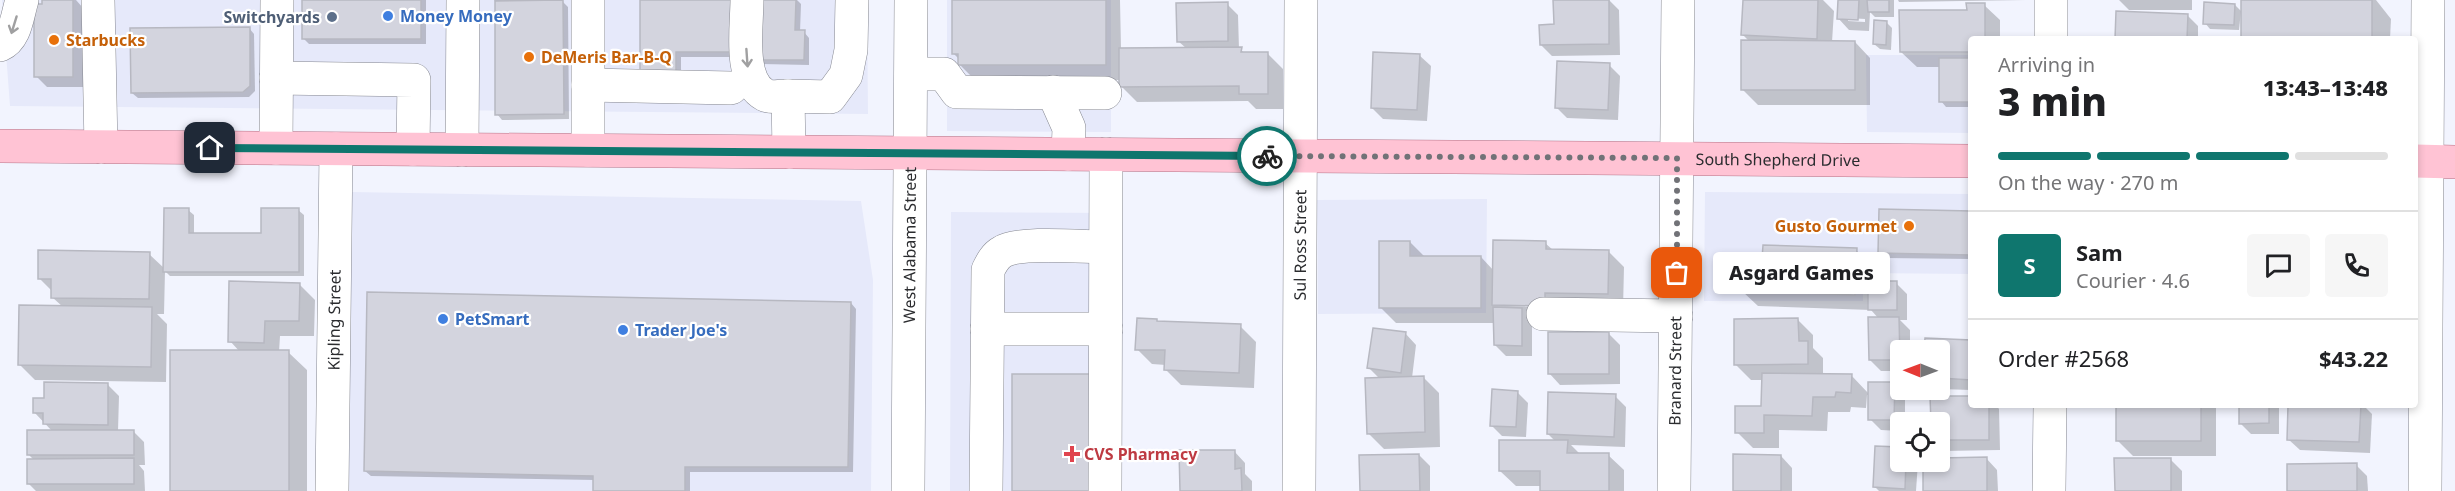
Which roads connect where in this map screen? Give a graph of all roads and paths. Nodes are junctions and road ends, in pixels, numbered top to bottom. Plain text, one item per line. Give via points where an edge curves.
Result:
1 (22, 0) edge
2 (277, 0) edge
3 (463, 0) edge
4 (588, 0) edge
5 (747, 0) edge
6 (852, 0) edge
7 (911, 0) edge
8 (1301, 0) edge
9 (1678, 0) edge
10 (2051, 0) edge
11 (2428, 0) edge
12 (97, 1) edge
13 (2051, 36) edge
14 (0, 45) edge
15 (911, 74) junction
16 (276, 78) junction
17 (588, 85) junction
18 (731, 88) dead end
19 (1053, 92) junction
20 (1105, 93) dead end
21 (789, 96) junction
22 (0, 146) edge
23 (101, 147) junction
24 (276, 148) junction
25 (336, 149) junction
26 (413, 149) junction
27 (462, 150) junction
28 (588, 150) junction
29 (789, 152) junction
30 (910, 153) junction
31 (1068, 154) junction
32 (1106, 154) junction
33 (1300, 156) junction
34 (1677, 158) junction
35 (1968, 161) edge
36 (2433, 162) edge
37 (1105, 247) junction
38 (1543, 314) dead end
39 (1676, 316) junction
40 (987, 329) junction
41 (1106, 329) junction
42 (2050, 408) edge
43 (332, 491) edge
44 (908, 491) edge
45 (986, 491) edge
46 (1105, 491) edge
47 (1299, 491) edge
48 (1674, 491) edge
49 (2049, 491) edge
50 (2425, 491) edge

1 -> 14 street via 14,30 8,42
2 - 16 street
3 - 27 street
4 - 17 street
5 -> 21 street via 749,76 766,96
6 - 21 street via 846,75 830,97
7 - 15 street, West Alabama Street
8 - 33 street, Sul Ross Street
9 - 34 street, Branard Street
10 - 13 street
11 - 36 street
12 - 23 street
15 - 19 street via 944,74 957,92
15 - 30 street, West Alabama Street
16 - 24 street
16 - 26 street via 414,80
17 - 18 street
17 - 28 street
19 - 20 street
19 - 31 street via 1070,128
21 - 29 street
22 - 23 main road, South Shepherd Drive
23 - 24 main road, South Shepherd Drive
24 - 25 main road, South Shepherd Drive
25 - 26 main road, South Shepherd Drive
25 - 43 street, Kipling Street
26 - 27 main road, South Shepherd Drive
27 - 28 main road, South Shepherd Drive
28 - 29 main road, South Shepherd Drive
29 - 30 main road, South Shepherd Drive
30 - 31 main road, South Shepherd Drive
30 - 44 street, West Alabama Street
31 - 32 main road, South Shepherd Drive
32 - 33 main road, South Shepherd Drive
32 - 37 street
33 - 34 main road, South Shepherd Drive
33 - 47 street, Sul Ross Street
34 - 35 main road, South Shepherd Drive
34 - 39 street, Branard Street
36 - 50 street
37 - 40 street via 1004,250 988,270
37 - 41 street
38 - 39 street
39 - 48 street, Branard Street
40 - 41 street
40 - 45 street
41 - 46 street
42 - 49 street

